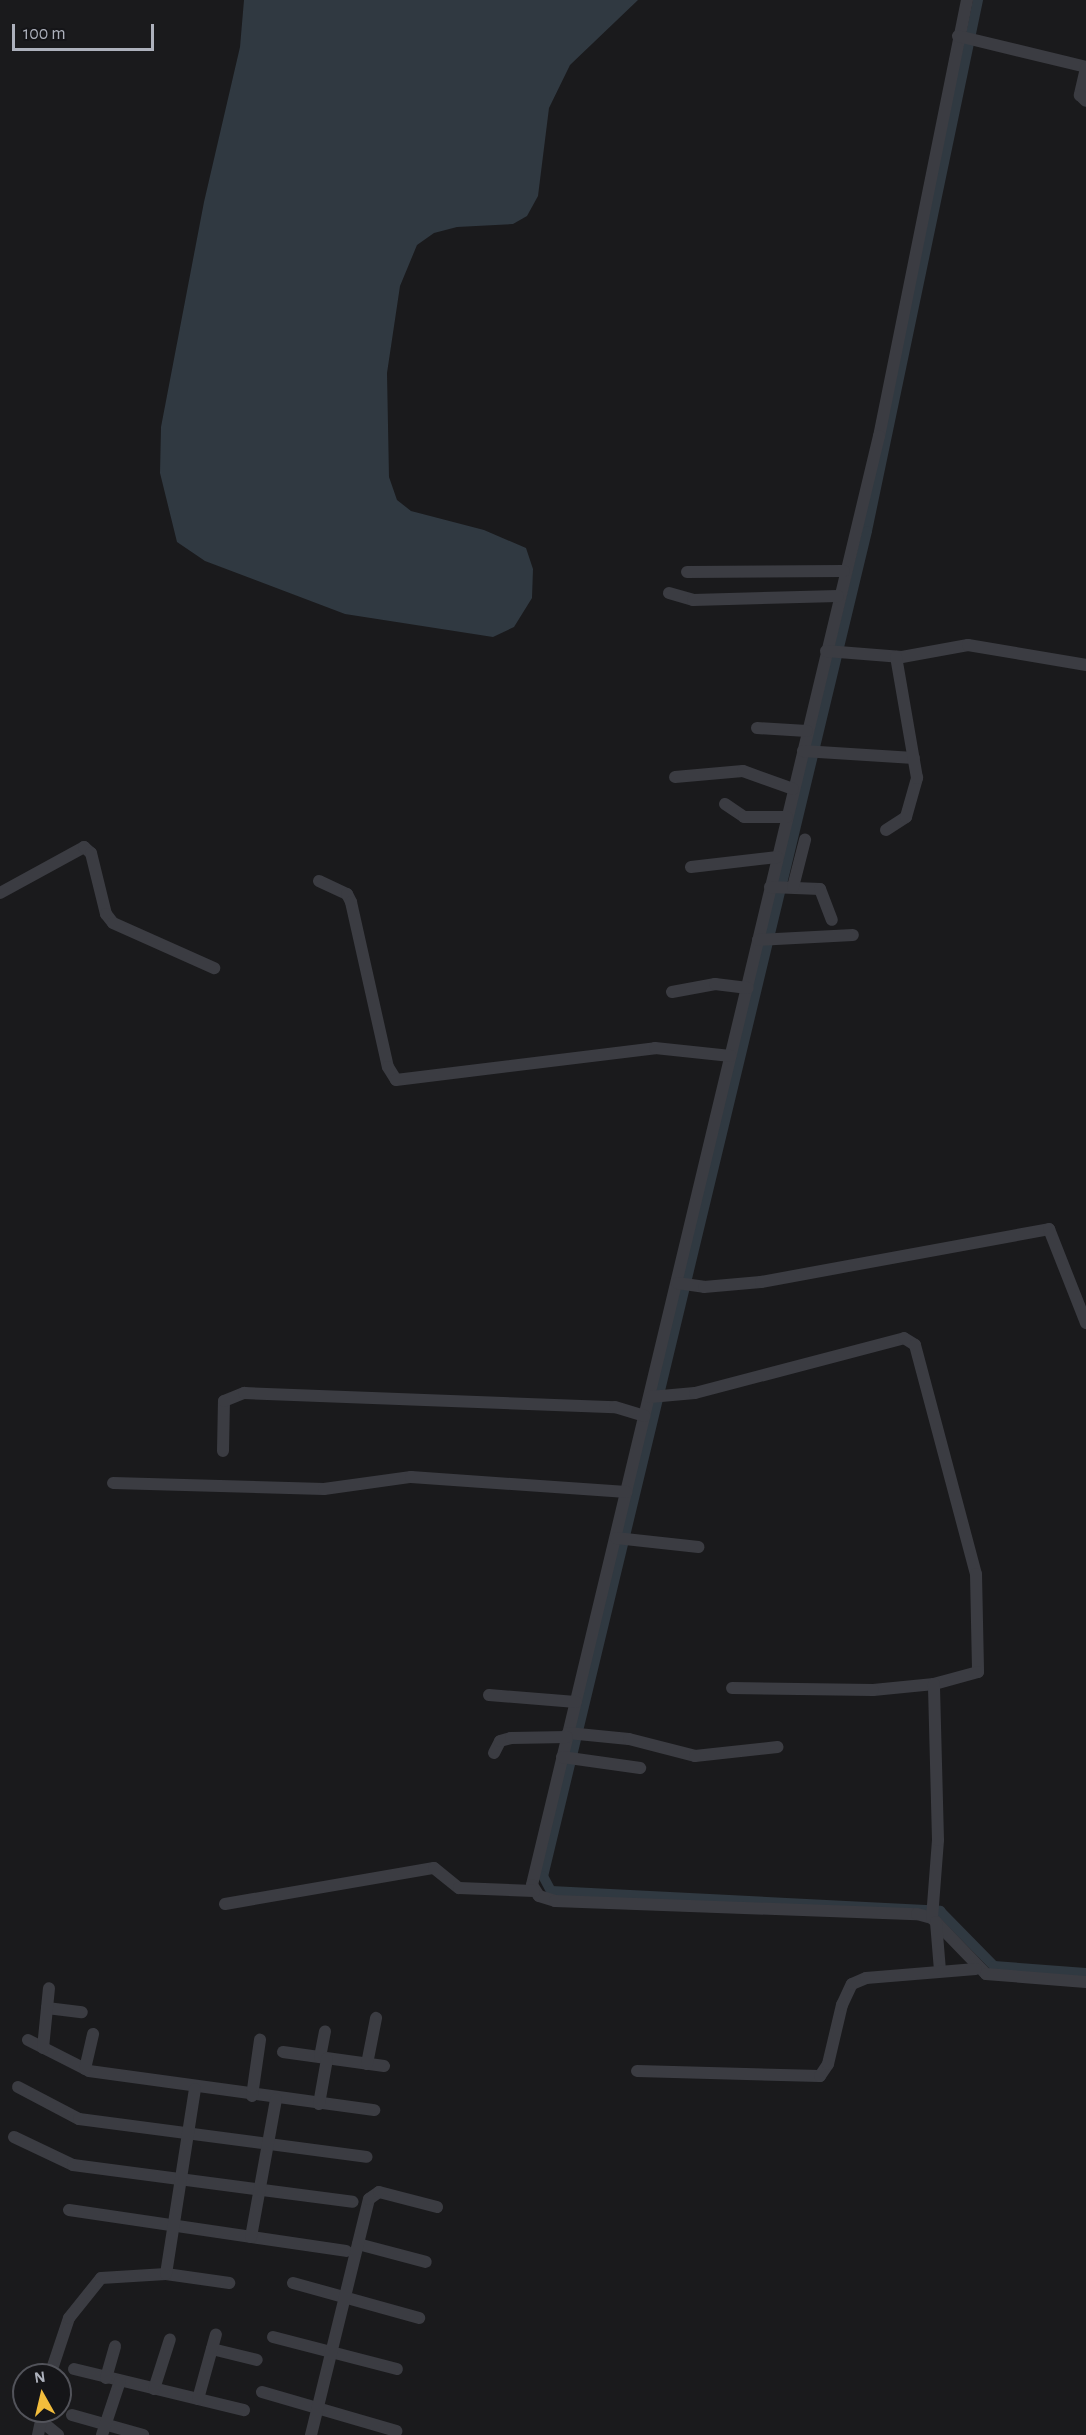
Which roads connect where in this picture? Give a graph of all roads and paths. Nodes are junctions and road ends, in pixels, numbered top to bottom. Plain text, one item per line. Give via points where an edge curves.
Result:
1 (967, 0) edge
2 (966, 38) junction
3 (1086, 67) edge
4 (1086, 101) edge
5 (844, 571) junction
6 (687, 572) dead end
7 (669, 593) dead end
8 (838, 596) junction
9 (833, 653) junction
10 (896, 657) junction
11 (1086, 665) edge
12 (757, 728) dead end
13 (807, 731) junction
14 (810, 752) junction
15 (914, 758) junction
16 (675, 777) dead end
17 (794, 789) junction
18 (724, 804) dead end
19 (787, 818) junction
20 (886, 830) dead end
21 (805, 840) dead end
22 (777, 857) junction
23 (691, 867) dead end
24 (319, 881) dead end
25 (770, 887) junction
26 (793, 887) junction
27 (0, 893) edge
28 (832, 920) dead end
29 (853, 935) dead end
30 (758, 940) junction
31 (214, 968) dead end
32 (748, 988) junction
33 (672, 992) dead end
34 (731, 1056) junction
35 (683, 1284) junction
36 (1086, 1323) edge
37 (657, 1398) junction
38 (645, 1416) junction
39 (223, 1450) dead end
40 (113, 1483) dead end
41 (626, 1492) junction
42 (619, 1539) junction
43 (699, 1547) dead end
44 (934, 1684) junction
45 (732, 1688) dead end
46 (489, 1695) dead end
47 (576, 1702) junction
48 (573, 1734) junction
49 (778, 1747) dead end
50 (494, 1753) dead end
51 (562, 1757) junction
52 (640, 1768) dead end
53 (534, 1891) junction
54 (225, 1904) dead end
55 (933, 1913) junction
56 (976, 1969) junction
57 (940, 1971) junction
58 (1086, 1982) edge
59 (49, 1988) dead end
60 (47, 2008) junction
61 (82, 2012) dead end
62 (376, 2018) dead end
63 (325, 2031) dead end
64 (93, 2034) dead end
65 (28, 2040) dead end
66 (260, 2040) dead end
67 (43, 2048) junction
68 (283, 2052) dead end
69 (324, 2058) junction
70 (367, 2064) junction
71 (384, 2066) dead end
72 (85, 2069) junction
73 (637, 2071) dead end
74 (18, 2087) dead end
75 (195, 2089) junction
76 (252, 2096) junction
77 (276, 2099) junction
78 (319, 2104) junction
79 (374, 2110) dead end
80 (188, 2135) junction
81 (14, 2137) dead end
82 (268, 2145) junction
83 (367, 2157) dead end
84 (181, 2179) junction
85 (260, 2190) junction
86 (353, 2202) dead end
87 (437, 2207) dead end
88 (69, 2210) dead end
89 (174, 2226) junction
90 (251, 2237) junction
91 (358, 2244) junction
92 (346, 2251) dead end
93 (426, 2262) dead end
94 (166, 2274) junction
95 (229, 2283) dead end
96 (293, 2283) dead end
97 (345, 2297) junction
98 (418, 2319) dead end
99 (216, 2334) dead end
100 (273, 2337) dead end
101 (170, 2339) dead end
102 (115, 2346) dead end
103 (212, 2349) junction
104 (333, 2352) junction
105 (257, 2360) dead end
106 (54, 2363) edge
107 (74, 2369) dead end
108 (397, 2369) dead end
109 (106, 2378) junction
110 (120, 2381) junction
111 (154, 2389) junction
112 (262, 2392) dead end
113 (198, 2400) junction
114 (318, 2408) junction
115 (244, 2410) dead end
116 (72, 2415) dead end
117 (48, 2423) edge
118 (104, 2431) edge
119 (396, 2431) dead end
120 (58, 2435) edge
121 (143, 2435) edge
122 (311, 2435) edge

1 - 2 street
2 - 3 street
2 - 5 street via 879,436
3 - 4 street via 1080,95
5 - 6 street
5 - 8 street
7 - 8 street via 693,600
8 - 9 street
9 - 10 street
9 - 13 street
10 - 11 street via 968,645
10 - 15 street
12 - 13 street
13 - 14 street
14 - 15 street
14 - 17 street
15 - 20 street via 912,807 906,818
16 - 17 street via 742,771
17 - 19 street
18 - 19 street via 744,817
19 - 22 street
21 - 26 street
22 - 23 street
22 - 25 street
24 - 34 street via 347,894 351,902 388,1067 396,1080 655,1048
25 - 26 street
25 - 30 street
26 - 28 street via 825,892
27 - 31 street via 84,847 91,853 106,914 113,923
29 - 30 street
30 - 32 street
32 - 33 street via 715,984
32 - 34 street
34 - 35 street
35 - 36 street via 761,1282 1049,1230
35 - 37 street
37 - 38 street
37 - 44 street via 904,1338 912,1340 968,1536 978,1603 978,1672
38 - 39 street via 615,1407 244,1393 224,1401
38 - 41 street
40 - 41 street via 324,1490 411,1477
41 - 42 street
42 - 43 street
42 - 47 street
44 - 45 street via 873,1690
44 - 55 street via 938,1840
46 - 47 street
47 - 48 street
48 - 49 street via 629,1738 695,1756
48 - 50 street via 511,1738 500,1742
48 - 51 street
51 - 52 street
51 - 53 street via 532,1877
53 - 54 street via 459,1888 434,1868
53 - 55 street via 555,1901
55 - 56 street
55 - 57 street
56 - 57 street
56 - 58 street via 1010,1978
57 - 73 street via 852,1984 842,2005 828,2064 820,2076
59 - 60 street
60 - 61 street
60 - 67 street
62 - 70 street
63 - 69 street
64 - 72 street
65 - 67 street
66 - 76 street
67 - 72 street
68 - 69 street
69 - 70 street
69 - 78 street
70 - 71 street
72 - 75 street
74 - 80 street via 80,2119
75 - 76 street
75 - 80 street
76 - 77 street
77 - 78 street
77 - 82 street
78 - 79 street
80 - 82 street
80 - 84 street
81 - 84 street via 73,2165
82 - 83 street
82 - 85 street
84 - 85 street
84 - 89 street
85 - 86 street
85 - 90 street
87 - 91 street via 373,2193
88 - 89 street
89 - 90 street
89 - 94 street
90 - 92 street
91 - 93 street
91 - 97 street
94 - 95 street
94 - 106 street via 100,2277 69,2318
96 - 97 street
97 - 98 street
97 - 104 street
99 - 103 street
100 - 104 street
101 - 111 street
102 - 109 street
103 - 105 street
103 - 113 street
104 - 108 street
104 - 114 street
107 - 109 street
109 - 110 street
110 - 111 street
110 - 118 street
111 - 113 street
112 - 114 street
113 - 115 street
114 - 119 street
114 - 122 street
116 - 118 street
117 - 120 street
118 - 121 street

